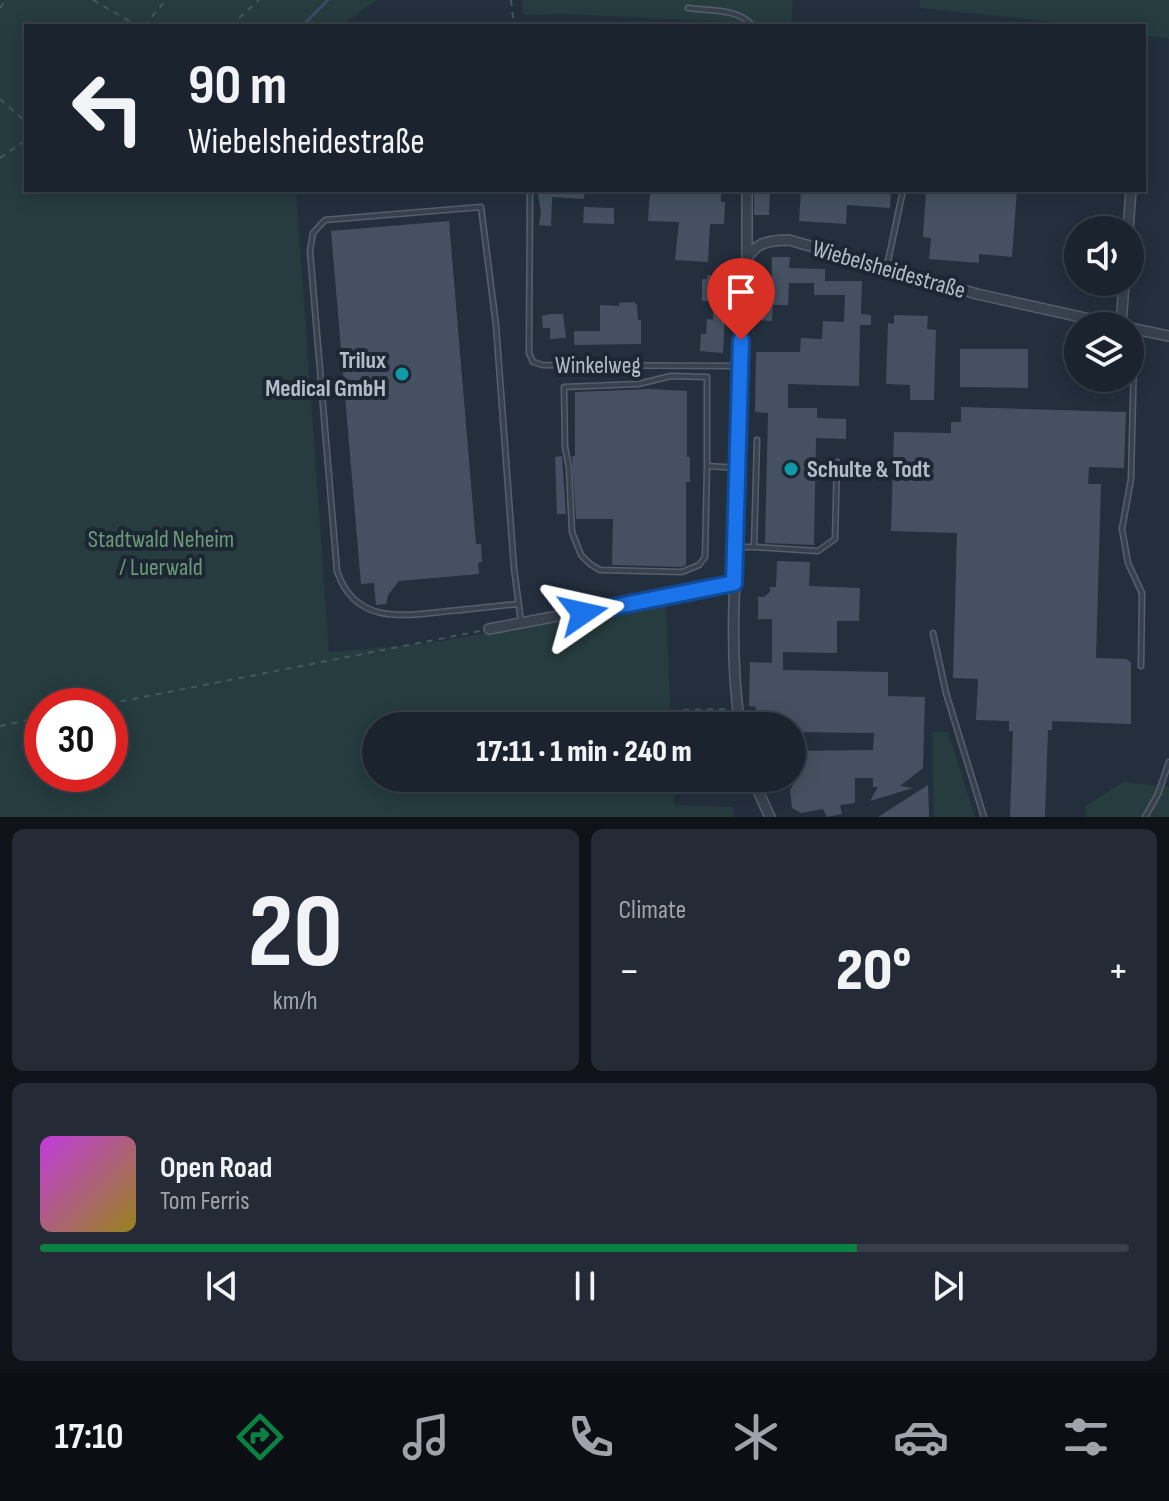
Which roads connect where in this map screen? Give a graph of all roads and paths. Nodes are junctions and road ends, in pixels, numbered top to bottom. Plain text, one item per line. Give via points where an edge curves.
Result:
1 (6, 0) edge
2 (93, 0) edge
3 (166, 0) edge
4 (259, 0) edge
5 (511, 0) edge
6 (0, 8) edge
7 (688, 8) dead end
8 (135, 24) edge
9 (146, 24) edge
10 (232, 24) edge
11 (514, 24) edge
12 (751, 24) edge
13 (0, 99) edge
14 (24, 120) edge
15 (24, 141) edge
16 (0, 158) edge
17 (530, 192) edge
18 (747, 192) edge
19 (903, 192) edge
20 (1131, 192) edge
21 (1129, 216) edge
22 (747, 255) junction
23 (886, 268) junction
24 (1123, 296) edge
25 (1144, 331) edge
26 (1169, 336) edge
27 (740, 366) junction
28 (1133, 392) edge
29 (757, 440) dead end
30 (837, 462) dead end
31 (707, 466) junction
32 (739, 468) junction
33 (735, 547) junction
34 (754, 547) junction
35 (734, 583) junction
36 (518, 604) junction
37 (521, 622) junction
38 (489, 629) joint
39 (933, 633) dead end
40 (1141, 666) dead end
41 (128, 700) edge
42 (737, 709) junction
43 (683, 710) dead end
44 (738, 712) edge
45 (24, 721) edge
46 (0, 726) edge
47 (1169, 762) edge
48 (758, 792) edge
49 (770, 817) edge
50 (984, 817) edge
51 (1145, 817) edge

1 - 6 path
2 - 8 path
3 - 9 path
4 - 10 path
5 - 11 path
7 - 12 lane via 736,14
13 - 14 path
15 - 16 path
17 - 27 lane, Winkelweg via 533,362
18 - 22 street
19 - 23 lane
20 - 21 street
22 - 23 street, Wiebelsheidestraße via 770,240 789,240
22 - 27 street
23 - 24 street, Wiebelsheidestraße via 1121,326
25 - 26 street
27 - 32 street
28 - 40 lane via 1131,479 1122,529 1128,563 1142,593
29 - 34 lane
30 - 34 lane via 835,539 818,551
31 - 31 lane via 707,377 564,387 572,532 575,545 600,570 682,572 699,565 705,557
31 - 32 lane
32 - 33 street
33 - 34 lane
33 - 35 street
35 - 37 street
35 - 42 street
36 - 36 lane via 481,207 319,223 310,251 337,571 343,588 366,608 386,615
36 - 37 lane
37 - 38 street
38 - 41 path
39 - 50 lane
42 - 43 path
42 - 44 street
45 - 46 path
47 - 51 lane
48 - 49 street

